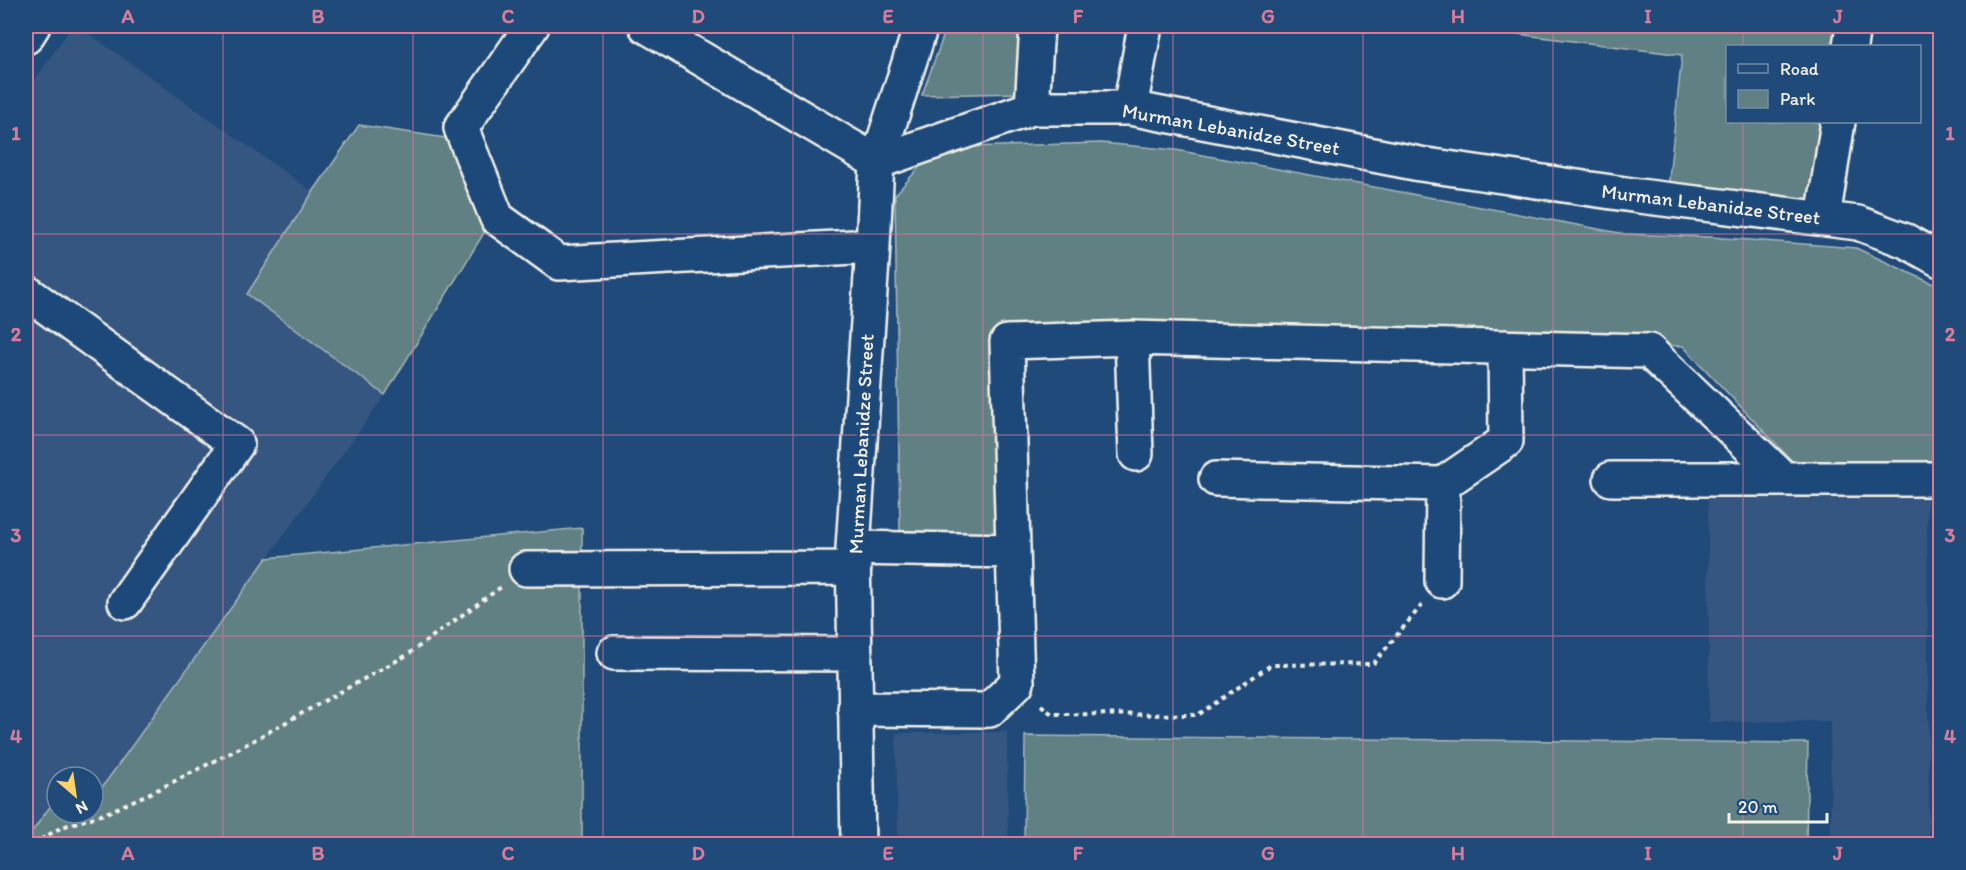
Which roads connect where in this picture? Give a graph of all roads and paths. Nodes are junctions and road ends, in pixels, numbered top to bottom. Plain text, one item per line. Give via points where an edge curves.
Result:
1 (33, 26) edge
2 (532, 26) edge
3 (646, 26) edge
4 (921, 26) edge
5 (1037, 26) edge
6 (1144, 26) edge
7 (1853, 26) edge
8 (26, 37) edge
9 (1850, 45) edge
10 (1032, 108) junction
11 (1130, 108) junction
12 (1838, 123) edge
13 (877, 162) junction
14 (1823, 218) junction
15 (873, 246) junction
16 (1941, 260) edge
17 (26, 292) edge
18 (1132, 338) junction
19 (1505, 347) junction
20 (1136, 454) dead end
21 (1216, 479) dead end
22 (1611, 479) dead end
23 (1784, 479) junction
24 (1941, 479) edge
25 (1443, 484) junction
26 (1013, 551) junction
27 (854, 558) junction
28 (526, 569) joint
29 (1442, 581) joint
30 (125, 602) dead end
31 (614, 653) dead end
32 (855, 654) junction
33 (1017, 683) junction
34 (855, 709) junction
35 (33, 844) edge
36 (858, 844) edge

1 - 8 street
2 - 15 street via 461,128 497,218 559,263
3 - 13 street
4 - 13 street
5 - 10 street
6 - 11 street
7 - 9 street
10 - 11 street, Murman Lebanidze Street
10 - 13 street, Murman Lebanidze Street
11 - 14 street, Murman Lebanidze Street via 1420,164
12 - 14 street
13 - 15 street, Murman Lebanidze Street
14 - 16 street, Murman Lebanidze Street via 1858,223 1906,241
15 - 27 street, Murman Lebanidze Street
17 - 30 street via 237,444
18 - 19 street
18 - 20 street
18 - 26 street via 1006,342
19 - 23 street via 1649,351
19 - 25 street via 1506,441
21 - 25 street
22 - 23 street
23 - 24 street
25 - 29 street
26 - 27 street
26 - 33 street
27 - 28 street
27 - 32 street, Murman Lebanidze Street
28 - 35 path via 407,655 207,765 104,814 62,827
29 - 33 path via 1372,664 1270,666 1198,715 1052,714
31 - 32 street
32 - 34 street, Murman Lebanidze Street
33 - 34 street via 989,710
34 - 36 street, Murman Lebanidze Street

